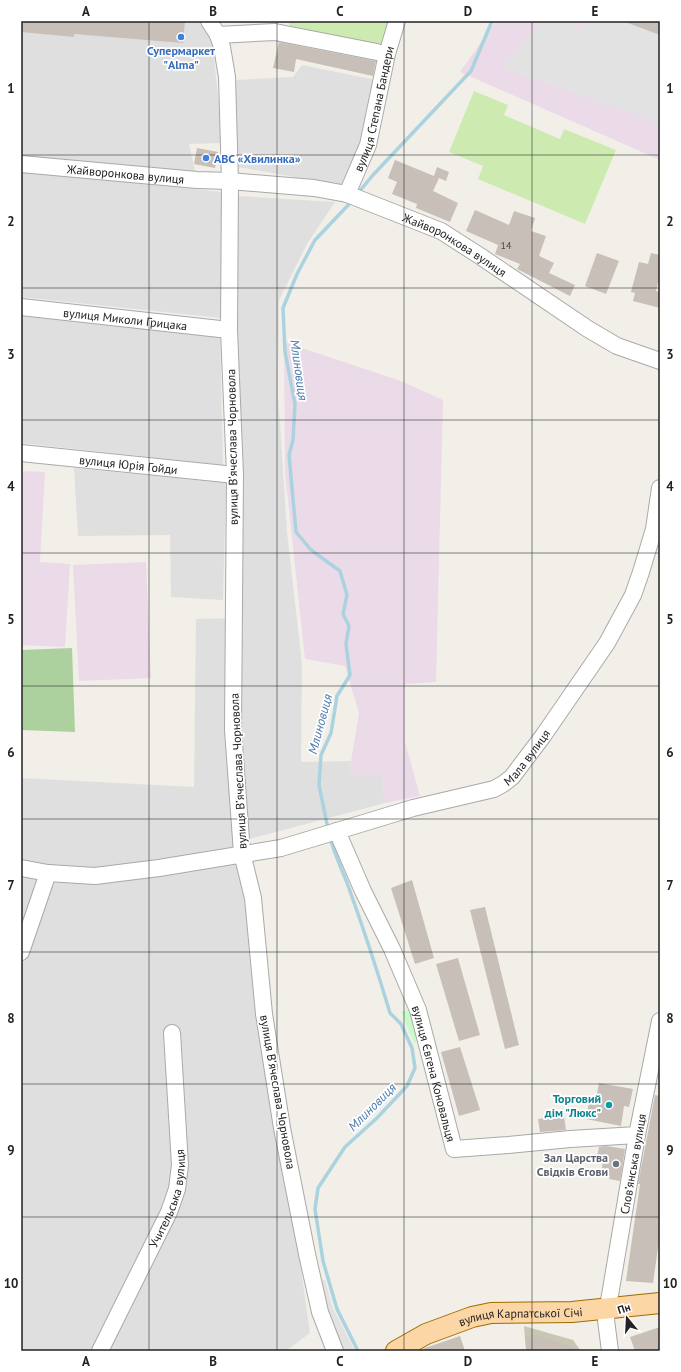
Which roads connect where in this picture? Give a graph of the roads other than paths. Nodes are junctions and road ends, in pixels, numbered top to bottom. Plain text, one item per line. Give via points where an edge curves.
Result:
1 (208, 21) edge
2 (397, 21) edge
3 (218, 35) junction
4 (377, 52) dead end
5 (21, 164) edge
6 (230, 181) junction
7 (346, 194) junction
8 (21, 308) edge
9 (229, 330) junction
10 (660, 361) edge
11 (21, 454) edge
12 (235, 475) junction
13 (660, 488) edge
14 (337, 831) junction
15 (242, 853) junction
16 (21, 868) edge
17 (48, 873) junction
18 (21, 952) edge
19 (660, 1021) edge
20 (172, 1033) dead end
21 (637, 1135) junction
22 (660, 1303) edge
23 (608, 1307) junction
24 (100, 1351) edge
25 (335, 1351) edge
26 (396, 1351) edge
27 (610, 1351) edge

1 - 3 street
2 - 7 street, вулиця Степана Бандери via 387,54 368,145
3 - 4 street via 275,32
3 - 6 street via 227,77
5 - 6 street, Жайворонкова вулиця
6 - 7 street, Жайворонкова вулиця via 314,188
6 - 9 street, вулиця Вʼячеслава Чорновола
7 - 10 street, Жайворонкова вулиця via 441,231 588,329 617,346
8 - 9 street, вулиця Миколи Грицака
9 - 12 street, вулиця Вʼячеслава Чорновола
11 - 12 street, вулиця Юрія Гойди
12 - 15 street, вулиця Вʼячеслава Чорновола via 233,730
13 - 14 street, Мала вулиця via 654,529 633,595 607,643 512,777 494,788 413,808
14 - 15 street, Мала вулиця via 281,848
14 - 21 street, вулиця Євгена Коновальця via 418,1010 454,1149
15 - 17 street, Мала вулиця via 95,876
15 - 25 street, вулиця Вʼячеслава Чорновола via 253,898 264,1014 282,1128 320,1312
16 - 17 street, Мала вулиця
17 - 18 street
19 - 21 street, Словʼянська вулиця
20 - 24 street, Учительська вулиця via 180,1165 177,1189 169,1212
21 - 23 street, Словʼянська вулиця
22 - 23 main road, вулиця Карпатської Січі
23 - 26 main road, вулиця Карпатської Січі via 561,1312 491,1313 472,1317 426,1334
23 - 27 street via 606,1320

